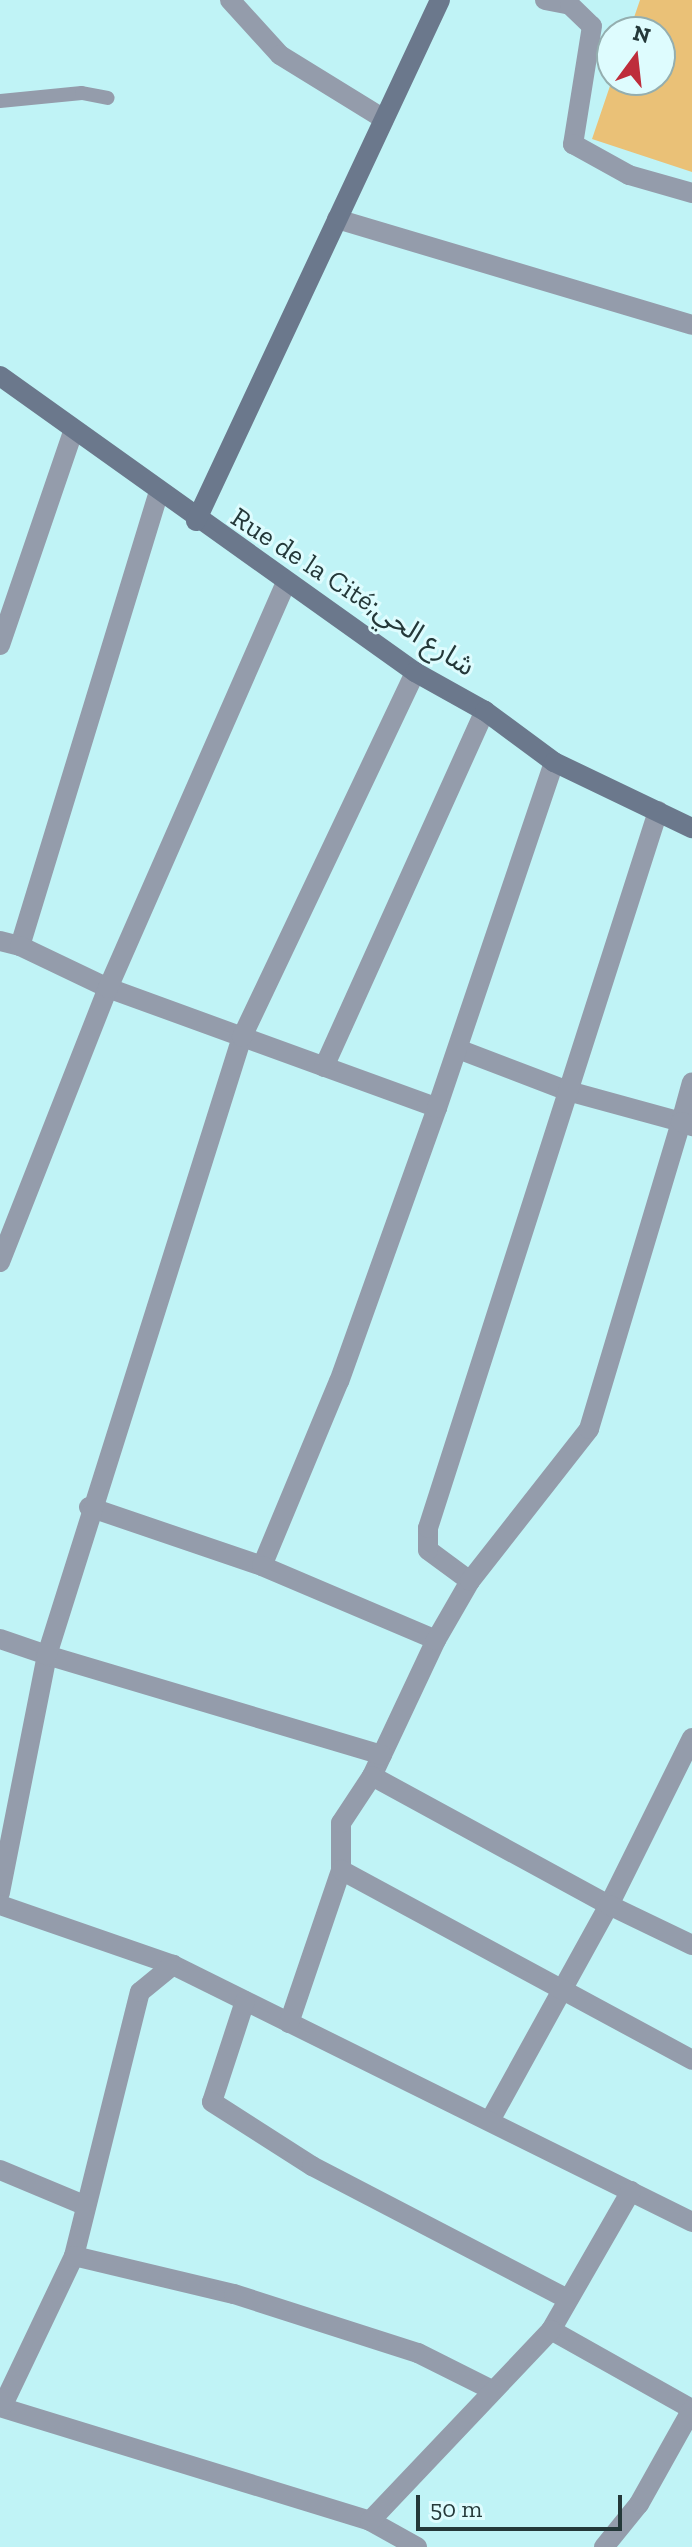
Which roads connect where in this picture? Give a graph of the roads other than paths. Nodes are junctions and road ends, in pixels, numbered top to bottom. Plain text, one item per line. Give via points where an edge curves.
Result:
1 (230, 0) edge
2 (440, 0) edge
3 (545, 0) edge
4 (108, 98) dead end
5 (0, 101) edge
6 (384, 119) junction
7 (692, 193) edge
8 (337, 219) junction
9 (692, 325) edge
10 (0, 376) edge
11 (73, 432) junction
12 (159, 491) junction
13 (196, 521) junction
14 (285, 585) junction
15 (0, 645) edge
16 (415, 672) junction
17 (485, 711) junction
18 (554, 762) junction
19 (658, 811) junction
20 (692, 828) edge
21 (10, 944) edge
22 (108, 988) junction
23 (242, 1037) junction
24 (458, 1049) junction
25 (324, 1067) junction
26 (692, 1082) edge
27 (568, 1091) junction
28 (437, 1108) junction
29 (686, 1124) edge
30 (0, 1262) edge
31 (89, 1507) junction
32 (262, 1566) junction
33 (470, 1581) junction
34 (0, 1639) edge
35 (436, 1640) junction
36 (47, 1655) junction
37 (692, 1738) edge
38 (382, 1755) junction
39 (372, 1776) junction
40 (341, 1870) junction
41 (0, 1893) edge
42 (0, 1905) edge
43 (609, 1905) junction
44 (692, 1945) edge
45 (173, 1965) junction
46 (564, 1990) junction
47 (245, 2001) junction
48 (289, 2023) junction
49 (692, 2060) edge
50 (491, 2119) junction
51 (0, 2170) edge
52 (631, 2191) junction
53 (84, 2205) junction
54 (692, 2222) edge
55 (74, 2256) junction
56 (566, 2298) junction
57 (551, 2330) junction
58 (492, 2390) junction
59 (1, 2407) edge
60 (692, 2409) edge
61 (370, 2521) junction
62 (417, 2547) edge
63 (604, 2547) edge

1 - 6 street via 280,55
2 - 6 street
3 - 7 street via 570,5 592,26 573,144 629,175
4 - 5 lane via 82,93
6 - 8 street
8 - 9 street
8 - 13 street
10 - 11 street, Rue de la Cité;شارع الحي
11 - 12 street, Rue de la Cité;شارع الحي
11 - 15 street
12 - 13 street, Rue de la Cité;شارع الحي
12 - 21 street
13 - 14 street, Rue de la Cité;شارع الحي
14 - 16 street, Rue de la Cité;شارع الحي
14 - 22 street
16 - 17 street, Rue de la Cité;شارع الحي
16 - 23 street
17 - 18 street, Rue de la Cité;شارع الحي
17 - 25 street
18 - 19 street, Rue de la Cité;شارع الحي
18 - 24 street
19 - 20 street, Rue de la Cité;شارع الحي
19 - 27 street
21 - 22 street
22 - 23 street
22 - 30 street
23 - 25 street
23 - 31 street
24 - 27 street
24 - 28 street
25 - 28 street
26 - 29 street
27 - 29 street
27 - 33 street via 428,1528 428,1550
28 - 32 street via 339,1381
29 - 33 street via 589,1429
31 - 32 street
31 - 36 street
32 - 35 street
33 - 35 street
34 - 36 street
35 - 38 street
36 - 38 street
36 - 41 street
37 - 43 street
38 - 39 street
39 - 40 street via 341,1823
39 - 43 street
40 - 46 street
40 - 48 street
42 - 45 street
43 - 44 street
43 - 46 street
45 - 47 street
45 - 53 street via 140,1992
46 - 49 street
46 - 50 street
47 - 48 street
47 - 56 street via 212,2102 312,2166
48 - 50 street
50 - 52 street
51 - 53 street
52 - 54 street
52 - 56 street
53 - 55 street
55 - 58 street via 234,2294 418,2353
55 - 59 street
56 - 57 street
57 - 58 street
57 - 60 street
58 - 61 street
59 - 61 street
60 - 63 street via 639,2504
61 - 62 street

